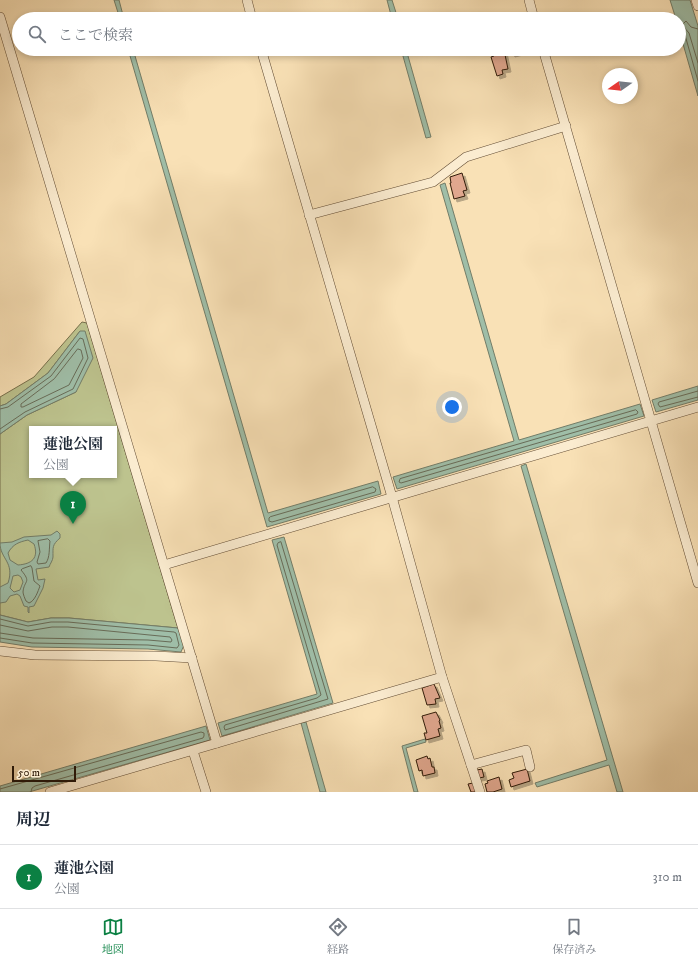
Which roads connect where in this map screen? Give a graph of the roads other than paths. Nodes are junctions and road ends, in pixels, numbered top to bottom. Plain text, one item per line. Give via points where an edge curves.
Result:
1 (247, 0) edge
2 (529, 0) edge
3 (696, 0) edge
4 (698, 6) edge
5 (250, 12) edge
6 (532, 12) edge
7 (0, 17) edge
8 (263, 56) edge
9 (545, 56) edge
10 (566, 126) junction
11 (309, 215) junction
12 (698, 407) edge
13 (651, 421) junction
14 (392, 498) junction
15 (164, 565) junction
16 (698, 583) edge
17 (0, 651) edge
18 (192, 658) junction
19 (442, 677) junction
20 (217, 743) junction
21 (193, 751) junction
22 (471, 765) junction
23 (530, 766) dead end
24 (50, 792) edge
25 (206, 792) edge
26 (480, 792) edge

1 - 5 street
2 - 6 street
3 - 4 street
7 - 15 street
8 - 11 street
9 - 10 street
10 - 11 street via 466,157 433,182
10 - 13 street
11 - 14 street
12 - 13 street
13 - 14 street
13 - 16 street
14 - 15 street
14 - 19 street
15 - 18 street
17 - 18 street via 35,655
18 - 20 street
19 - 20 street
19 - 22 street
20 - 21 street
21 - 24 street
21 - 25 street
22 - 23 street via 526,750
22 - 26 street

